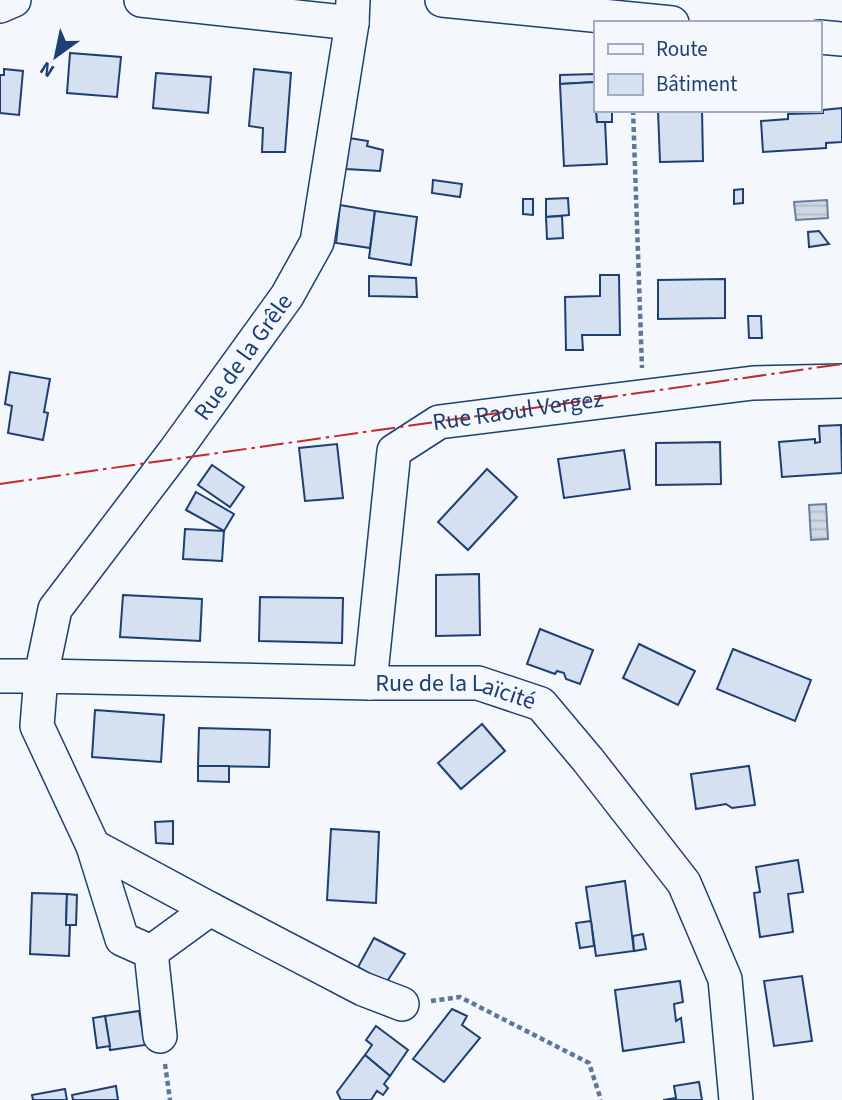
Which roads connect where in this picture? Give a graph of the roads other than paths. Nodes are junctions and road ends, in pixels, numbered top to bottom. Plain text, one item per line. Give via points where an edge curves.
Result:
1 (14, 0) edge
2 (141, 0) edge
3 (442, 0) edge
4 (0, 6) edge
5 (352, 11) edge
6 (652, 21) edge
7 (821, 37) edge
8 (842, 39) edge
9 (842, 381) edge
10 (0, 676) edge
11 (41, 676) junction
12 (370, 683) junction
13 (93, 846) junction
14 (210, 909) junction
15 (151, 951) junction
16 (402, 1004) road end
17 (160, 1036) dead end
18 (736, 1100) edge

1 - 4 street
2 - 5 street
3 - 6 street
5 - 11 street, Rue de la Grêle via 317,242 279,307 55,608
7 - 8 street
9 - 12 street, Rue Raoul Vergez via 753,383 439,422 394,451
10 - 11 street
11 - 12 street, Rue de la Laïcité
11 - 13 street, Rue de la Grêle via 37,726
12 - 18 street, Rue de la Laïcité via 478,682 541,704 684,883 725,979
13 - 14 street
13 - 15 street, Rue de la Grêle via 122,939
14 - 15 street
14 - 16 street via 363,989
15 - 17 street

